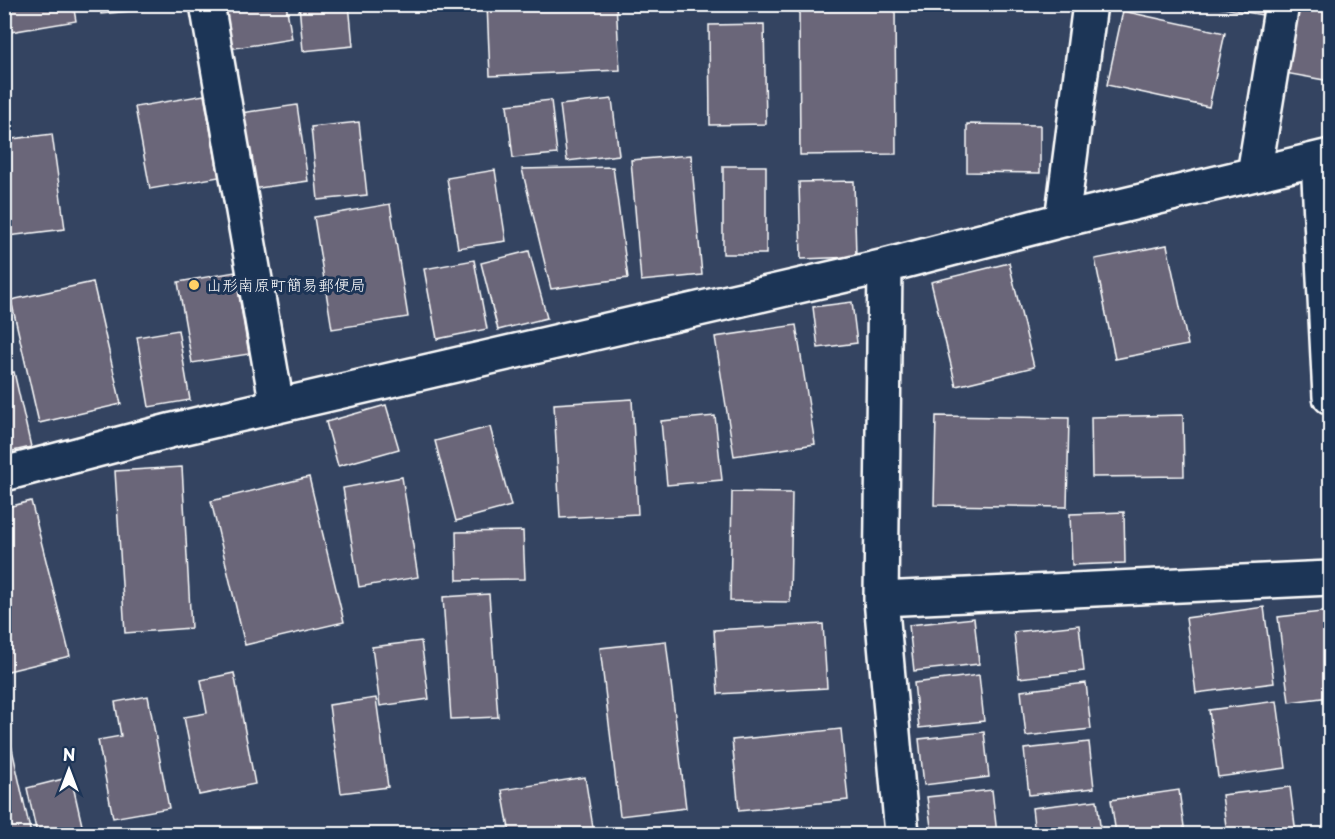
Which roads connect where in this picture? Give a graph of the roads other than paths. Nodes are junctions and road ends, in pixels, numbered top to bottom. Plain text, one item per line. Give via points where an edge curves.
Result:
1 (207, 4) edge
2 (1090, 4) edge
3 (1282, 4) edge
4 (1324, 157) edge
5 (1254, 174) junction
6 (1062, 220) junction
7 (885, 266) junction
8 (1330, 397) edge
9 (277, 406) junction
10 (4, 474) edge
11 (1330, 578) edge
12 (881, 599) junction
13 (902, 834) edge

1 - 9 lane
2 - 6 lane
3 - 5 lane
4 - 5 lane
4 - 8 lane
5 - 6 lane
6 - 7 lane
7 - 9 lane
7 - 12 lane
9 - 10 lane
11 - 12 lane
12 - 13 lane

